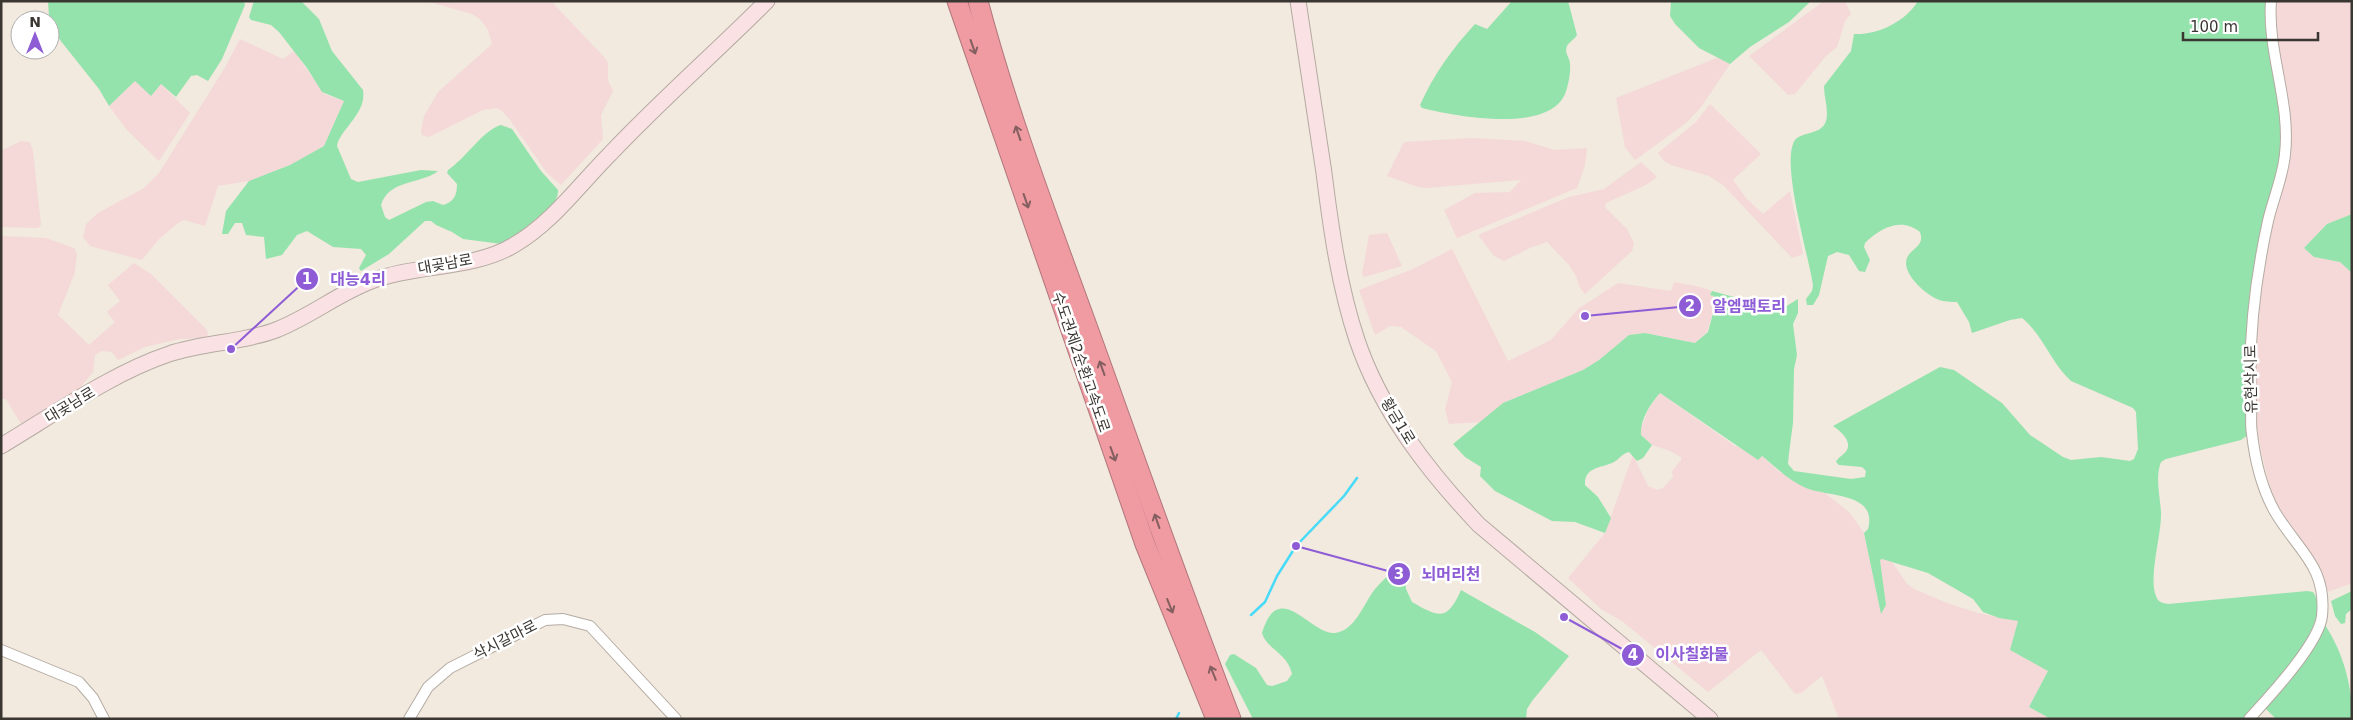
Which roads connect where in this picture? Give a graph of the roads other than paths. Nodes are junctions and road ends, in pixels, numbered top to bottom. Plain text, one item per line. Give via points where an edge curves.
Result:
1 (767, 1) edge
2 (957, 1) edge
3 (978, 1) edge
4 (1298, 1) edge
5 (2271, 1) edge
6 (1, 446) edge
7 (1, 650) edge
8 (104, 719) edge
9 (409, 719) edge
10 (676, 719) edge
11 (1216, 719) edge
12 (1231, 719) edge
13 (1710, 719) edge
14 (2249, 719) edge

1 - 6 street, 대곶남로 via 564,202 514,246 473,260 389,275 351,289 308,315 273,331 192,347 153,360 117,377
2 -> 11 highway, 수도권제2순환고속도로 via 1145,544
12 -> 3 highway, 수도권제2순환고속도로 via 1188,609 1009,106
4 - 13 street, 황금1로 via 1330,220 1346,303 1364,356 1396,420 1448,492 1479,524
5 - 14 street, 유현삭시로 via 2286,138 2284,161 2268,220 2256,284 2249,360 2252,434 2268,500 2312,563 2319,576 2323,597 2322,620 2309,645
7 - 8 street via 79,682 93,698
9 - 10 street, 삭시갈마로 via 428,687 450,668 545,620 557,619 590,626

